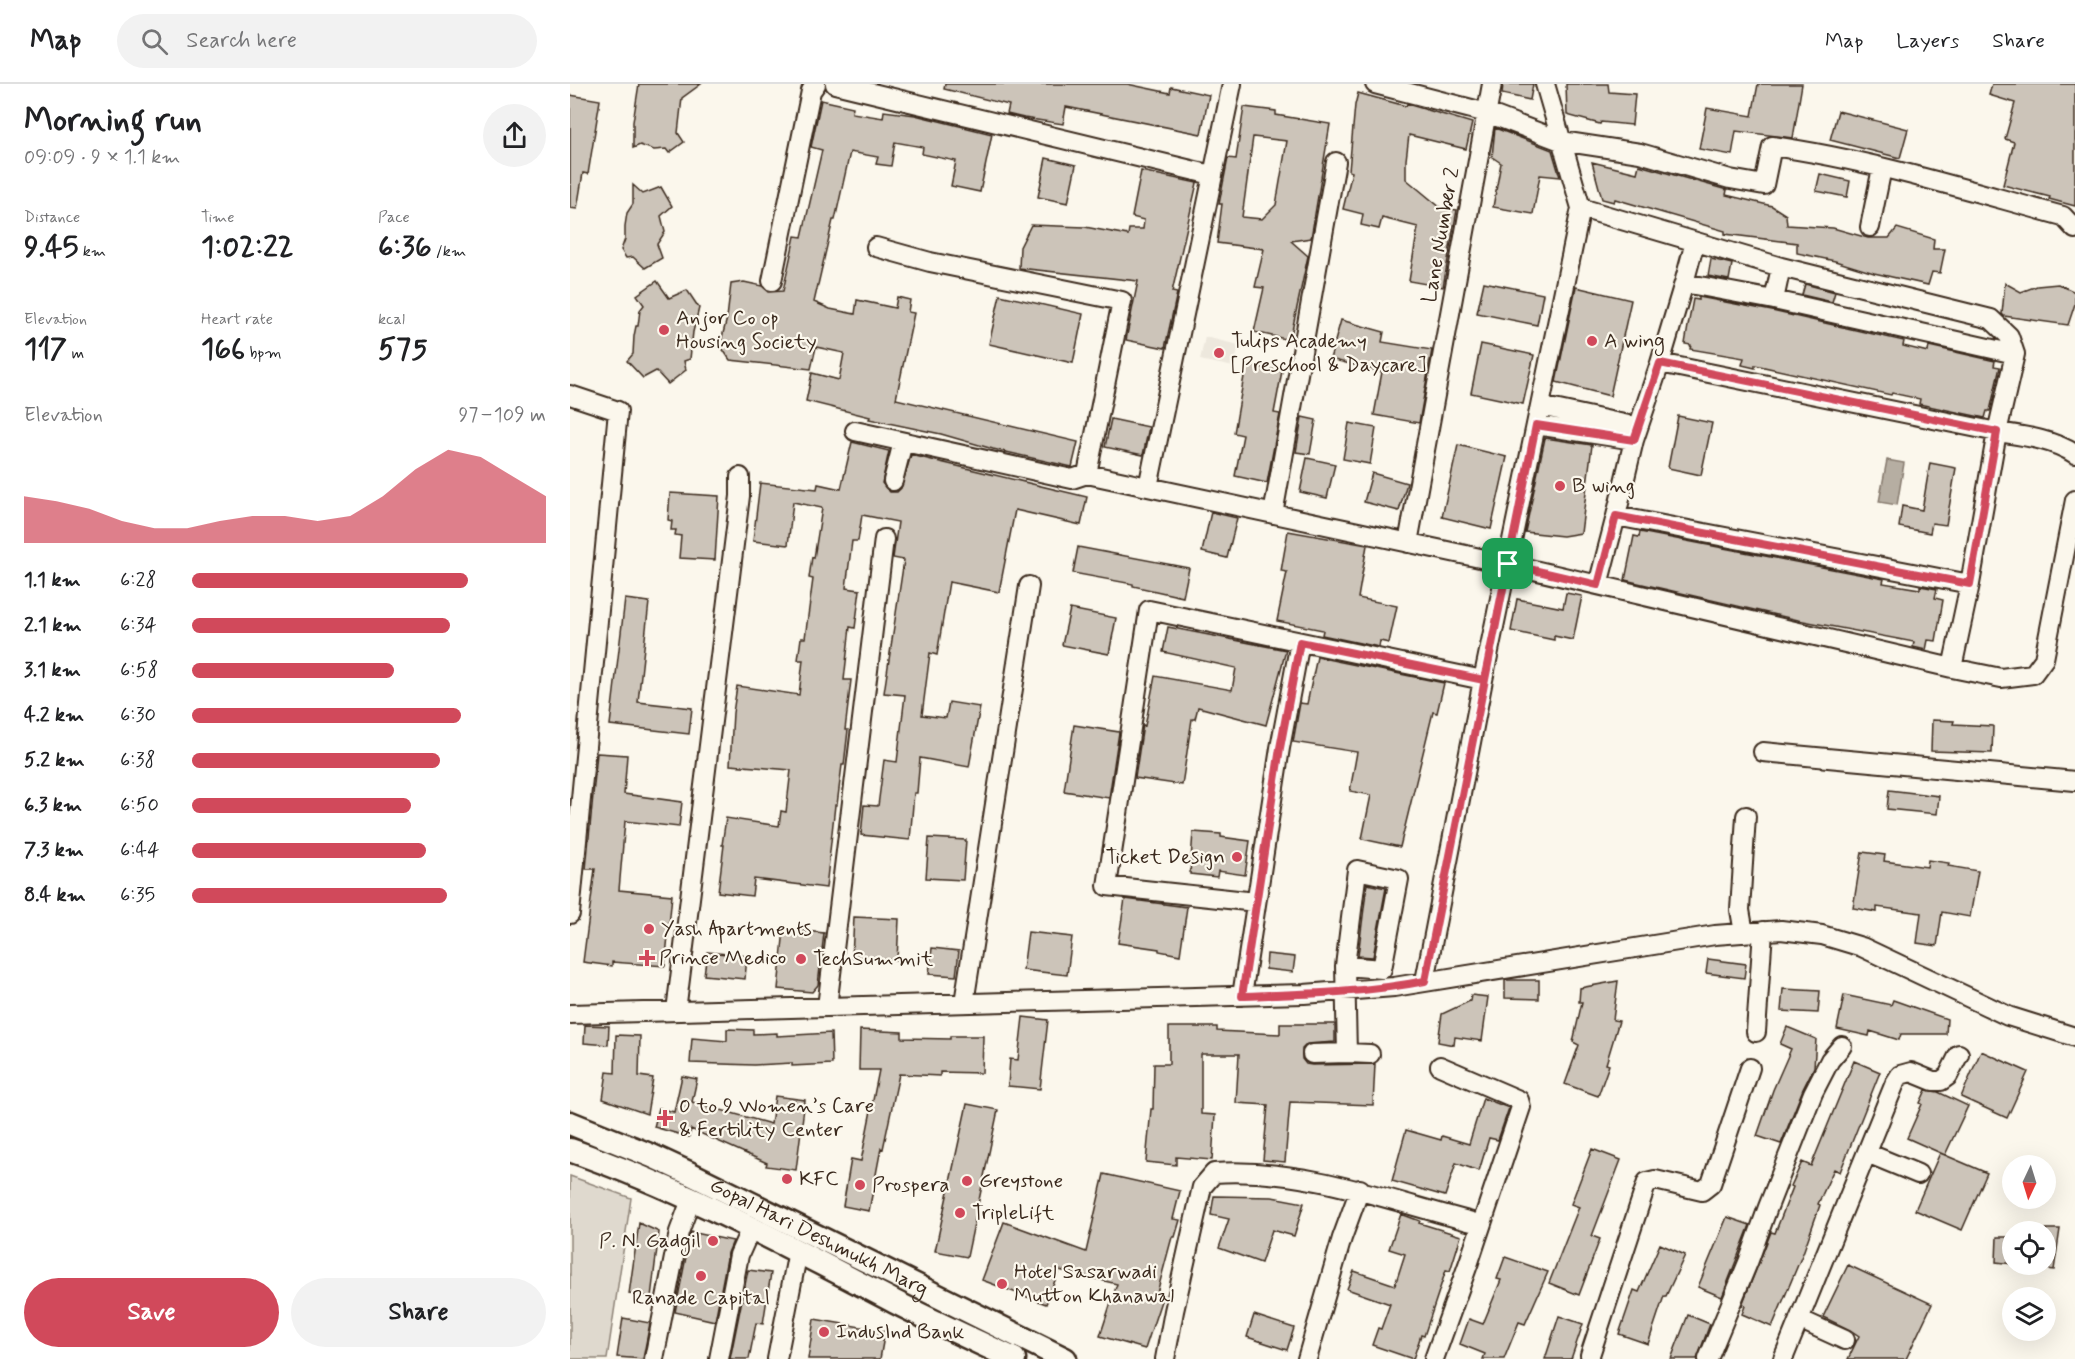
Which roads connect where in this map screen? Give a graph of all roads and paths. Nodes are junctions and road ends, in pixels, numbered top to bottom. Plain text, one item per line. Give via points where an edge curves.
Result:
1 (816, 84) edge
2 (835, 84) edge
3 (1232, 84) edge
4 (1375, 84) edge
5 (1492, 84) edge
6 (1545, 84) edge
7 (1487, 113) junction
8 (1561, 141) junction
9 (1336, 162) dead end
10 (1882, 168) junction
11 (1212, 175) junction
12 (1581, 208) junction
13 (1870, 227) dead end
14 (2075, 229) edge
15 (1695, 242) junction
16 (876, 247) dead end
17 (1781, 267) junction
18 (772, 281) dead end
19 (1684, 283) junction
20 (1774, 300) junction
21 (2015, 354) junction
22 (1660, 363) junction
23 (570, 395) edge
24 (1540, 406) junction
25 (1536, 425) junction
26 (855, 431) dead end
27 (1997, 432) junction
28 (1636, 433) junction
29 (903, 442) junction
30 (2075, 454) edge
31 (1087, 474) junction
32 (740, 477) dead end
33 (893, 481) dead end
34 (1148, 487) junction
35 (2075, 500) edge
36 (1273, 514) junction
37 (1616, 516) junction
38 (884, 539) dead end
39 (1408, 543) junction
40 (1508, 564) junction
41 (1970, 584) junction
42 (1598, 585) junction
43 (1029, 586) dead end
44 (1300, 642) junction
45 (1952, 668) junction
46 (1484, 680) junction
47 (1763, 752) dead end
48 (577, 772) edge
49 (2075, 781) edge
50 (1746, 816) dead end
51 (573, 848) edge
52 (1256, 902) junction
53 (570, 914) edge
54 (1763, 931) junction
55 (1744, 933) junction
56 (1345, 966) junction
57 (1425, 981) junction
58 (1346, 991) junction
59 (1242, 996) junction
60 (964, 1003) junction
61 (827, 1007) junction
62 (676, 1011) junction
63 (570, 1014) edge
64 (1756, 1032) dead end
65 (2075, 1037) edge
66 (1842, 1046) dead end
67 (1347, 1053) junction
68 (1312, 1054) dead end
69 (1370, 1054) dead end
70 (1959, 1054) dead end
71 (1440, 1066) dead end
72 (1750, 1068) dead end
73 (570, 1123) edge
74 (570, 1150) edge
75 (1867, 1153) junction
76 (1918, 1174) dead end
77 (1360, 1189) junction
78 (691, 1200) junction
79 (1480, 1224) junction
80 (751, 1228) junction
81 (798, 1251) junction
82 (1799, 1319) junction
83 (1845, 1340) dead end
84 (989, 1354) edge
85 (1593, 1358) edge
86 (654, 1359) edge
87 (719, 1359) edge
88 (777, 1359) edge
89 (1014, 1359) edge
90 (1065, 1359) edge
91 (1165, 1359) edge
92 (1307, 1359) edge
93 (1434, 1359) edge
94 (1708, 1359) edge
95 (1783, 1359) edge

1 - 18 street
2 - 11 street
3 - 11 street
4 - 7 street
5 - 7 street, Lane Number 2
6 - 8 street
7 - 8 street
7 - 39 street, Lane Number 2
8 - 10 street via 1640,153 1719,176 1764,184 1772,146
8 - 12 street
9 - 36 street
10 - 13 street
10 - 14 street via 2063,216
11 - 34 street
12 - 15 street
12 - 24 street
15 - 17 street
15 - 19 street
16 - 31 street via 930,262 1122,301
17 - 20 street
17 - 21 street via 1991,319 2009,336
19 - 20 street
19 - 22 street
20 - 21 street
21 - 27 street
22 - 27 street
22 - 28 street
23 - 48 street via 618,411
24 - 25 street
24 - 28 street
25 - 28 street
25 - 40 street
26 - 29 street
27 - 30 street via 2054,444
27 - 41 street
28 - 37 street
29 - 31 street via 1072,479
29 - 33 street
31 - 34 street
32 - 62 street
34 - 36 street
35 - 45 street via 2044,659 2033,674 2001,678
36 - 39 street
37 - 41 street
37 - 42 street
38 - 61 street
39 - 40 street
40 - 42 street
40 - 46 street
41 - 45 street
42 - 45 street
43 - 60 street
44 - 46 street
44 - 52 street
44 - 52 street via 1149,610 1107,886
46 - 57 street
47 - 49 street
48 - 51 street
50 - 55 street via 1740,910
51 - 53 street
52 - 59 street
54 - 55 street
54 - 64 street
54 - 65 street via 1822,935 1862,947 2008,1016
55 - 57 street
56 - 56 street via 1357,870 1399,879 1382,969
56 - 58 street
57 - 58 street
58 - 59 street
58 - 67 street
59 - 60 street
60 - 61 street
61 - 62 street
62 - 63 street
66 - 94 street via 1830,1060 1814,1094
67 - 68 street
67 - 69 street
70 - 75 street via 1948,1076 1941,1081 1911,1072 1900,1075
71 - 79 street via 1519,1100 1521,1107
72 - 85 street via 1711,1184 1702,1191 1655,1180 1647,1182
73 - 90 main road, Gopal Hari Deshmukh Marg via 691,1174
74 - 78 main road, Gopal Hari Deshmukh Marg
75 - 76 street
75 - 82 street
77 - 79 street
77 - 91 street via 1297,1177 1214,1173 1202,1187
77 - 92 street
78 - 80 main road, Gopal Hari Deshmukh Marg
78 - 86 street via 679,1232
79 - 93 street
80 - 81 main road, Gopal Hari Deshmukh Marg
80 - 87 street via 739,1256
81 - 84 main road, Gopal Hari Deshmukh Marg
81 - 88 street
82 - 83 street
82 - 95 street
84 - 89 main road, Gopal Hari Deshmukh Marg

